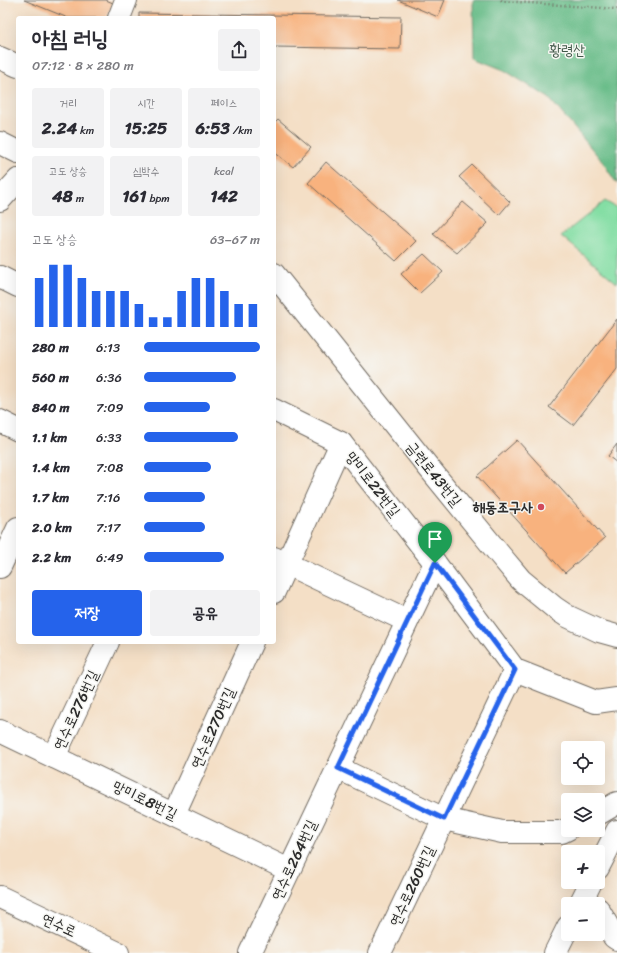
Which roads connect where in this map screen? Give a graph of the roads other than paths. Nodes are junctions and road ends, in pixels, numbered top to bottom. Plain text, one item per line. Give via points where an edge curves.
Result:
1 (126, 0) edge
2 (120, 16) edge
3 (0, 58) edge
4 (16, 65) edge
5 (0, 143) edge
6 (16, 151) edge
7 (16, 182) edge
8 (0, 200) edge
9 (0, 277) edge
10 (276, 281) edge
11 (16, 285) edge
12 (276, 411) edge
13 (0, 421) edge
14 (16, 429) edge
15 (341, 443) junction
16 (16, 532) edge
17 (280, 561) edge
18 (435, 563) junction
19 (0, 567) edge
20 (276, 582) edge
21 (407, 621) junction
22 (617, 636) edge
23 (107, 644) edge
24 (251, 644) edge
25 (515, 670) junction
26 (617, 699) edge
27 (0, 731) edge
28 (54, 757) junction
29 (338, 768) junction
30 (617, 803) edge
31 (605, 810) edge
32 (174, 814) junction
33 (444, 819) junction
34 (617, 831) edge
35 (561, 832) edge
36 (605, 854) edge
37 (290, 870) junction
38 (0, 897) edge
39 (605, 921) edge
40 (617, 939) edge
41 (561, 941) edge
42 (118, 953) edge
43 (250, 953) edge
44 (380, 953) edge
45 (555, 953) edge

1 - 2 street
3 - 4 street
5 - 6 street
7 - 8 street
9 - 11 street
10 - 22 street, 금련로43번길 via 521,580 567,616 599,631
12 - 15 street, 망미로22번길
13 - 14 street
15 - 17 street
15 - 18 street, 망미로22번길
16 - 19 street
17 - 20 street
17 - 21 street
18 - 21 street, 연수로264번길
18 - 25 street, 망미로22번길
21 - 29 street, 연수로264번길
23 - 28 street, 연수로276번길
24 - 32 street, 연수로270번길
25 - 26 street via 596,702
25 - 33 street, 연수로260번길
27 - 28 street, 망미로8번길
28 - 32 street, 망미로8번길
29 - 33 street
29 - 37 street, 연수로264번길
30 - 31 street
32 - 37 street, 망미로8번길
33 - 35 street via 502,832
33 - 44 street, 연수로260번길
34 - 36 street
37 - 43 street, 연수로264번길
38 - 42 street, 연수로
39 - 40 street
41 - 45 street

